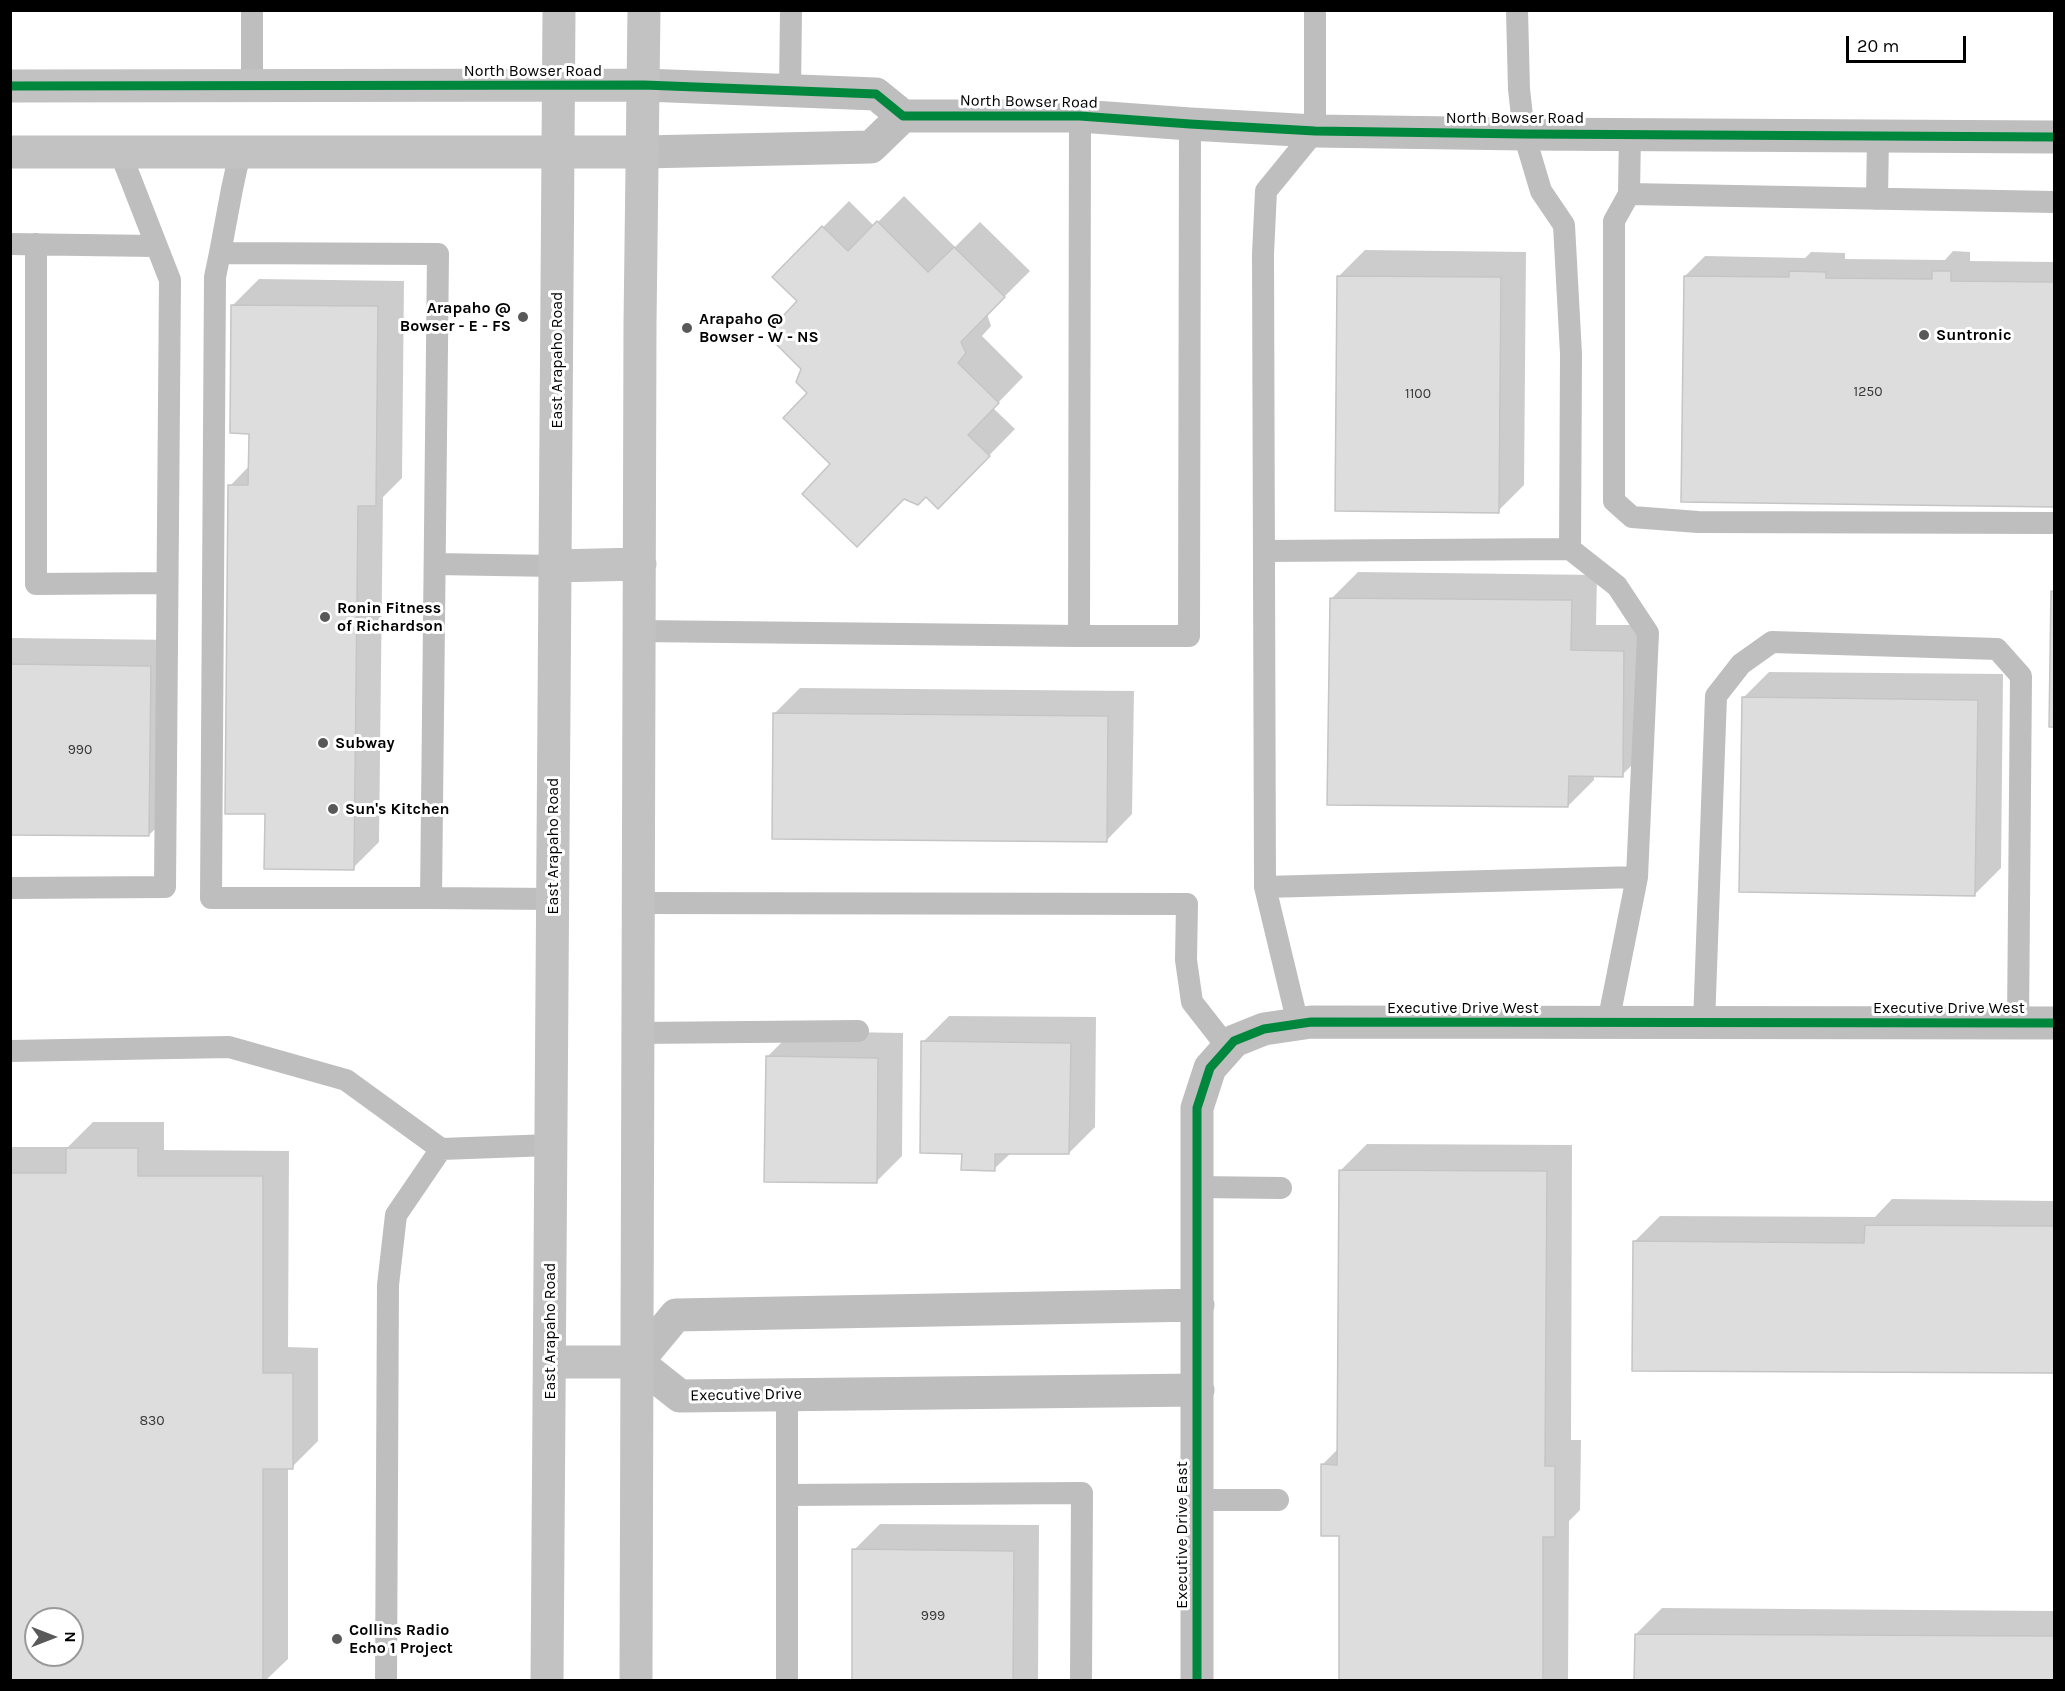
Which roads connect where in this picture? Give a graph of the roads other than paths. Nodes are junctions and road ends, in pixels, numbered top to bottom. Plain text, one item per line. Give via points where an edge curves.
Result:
1 (252, 10) edge
2 (559, 10) edge
3 (644, 10) edge
4 (790, 10) edge
5 (1315, 10) edge
6 (1517, 10) edge
7 (558, 85) junction
8 (644, 85) junction
9 (10, 86) edge
10 (252, 87) junction
11 (790, 91) junction
12 (903, 116) junction
13 (1080, 116) junction
14 (1190, 124) junction
15 (1315, 131) junction
16 (1630, 133) junction
17 (1524, 134) junction
18 (1878, 136) junction
19 (2055, 137) edge
20 (10, 152) edge
21 (120, 152) junction
22 (240, 152) junction
23 (558, 152) junction
24 (643, 152) junction
25 (1629, 194) junction
26 (1878, 199) junction
27 (2055, 202) edge
28 (10, 244) edge
29 (36, 244) junction
30 (155, 246) junction
31 (220, 253) junction
32 (2055, 523) edge
33 (1570, 549) junction
34 (1264, 551) junction
35 (435, 564) junction
36 (640, 564) junction
37 (555, 566) junction
38 (167, 583) junction
39 (640, 631) junction
40 (1079, 636) junction
41 (1636, 877) junction
42 (1265, 887) junction
43 (10, 888) edge
44 (431, 898) junction
45 (553, 899) junction
46 (639, 903) junction
47 (1608, 1023) junction
48 (1704, 1023) junction
49 (2018, 1023) junction
50 (2055, 1023) edge
51 (1298, 1024) junction
52 (858, 1031) dead end
53 (639, 1033) junction
54 (1228, 1048) junction
55 (10, 1051) edge
56 (551, 1145) junction
57 (441, 1149) junction
58 (1197, 1187) junction
59 (1281, 1188) dead end
60 (1198, 1305) junction
61 (550, 1362) junction
62 (637, 1362) junction
63 (1198, 1390) junction
64 (787, 1395) junction
65 (787, 1495) junction
66 (1198, 1500) junction
67 (1278, 1500) dead end
68 (386, 1680) edge
69 (547, 1680) edge
70 (636, 1680) edge
71 (787, 1680) edge
72 (1081, 1680) edge
73 (1197, 1680) edge

1 - 10 lane
2 - 7 main road, East Arapaho Road
3 - 8 main road
4 - 11 lane
5 - 15 lane
6 - 17 lane
7 - 8 main road, North Bowser Road
7 - 10 main road, North Bowser Road
7 - 23 main road, East Arapaho Road
8 - 11 street, North Bowser Road
8 - 24 main road
9 - 10 main road, North Bowser Road
11 - 12 street, North Bowser Road via 876,94
12 - 13 street, North Bowser Road
12 - 24 street via 871,147
13 - 14 street, North Bowser Road
13 - 40 lane
14 - 15 street, North Bowser Road
14 - 40 lane via 1189,636
15 - 17 street, North Bowser Road
15 - 34 lane via 1266,191
16 - 17 street, North Bowser Road
16 - 18 street, North Bowser Road
16 - 25 lane
17 - 33 lane via 1541,191 1564,225 1571,354
18 - 19 street, North Bowser Road
18 - 26 lane
20 - 21 main road
21 - 22 main road
21 - 30 lane
22 - 23 main road
22 - 31 lane
23 - 24 main road
23 - 37 main road, East Arapaho Road
24 - 36 main road
25 - 26 lane
25 - 32 lane via 1614,221 1614,501 1632,517 1698,522
26 - 27 lane
28 - 29 lane
29 - 30 lane
29 - 38 lane via 36,584
30 - 38 lane via 170,280
31 - 35 lane via 438,254
31 - 44 lane via 215,277 211,898
33 - 34 lane
33 - 41 lane via 1617,586 1648,633
34 - 42 lane
35 - 37 lane
35 - 44 lane
36 - 37 main road
36 - 39 main road
37 - 45 main road, East Arapaho Road
38 - 43 lane via 165,887
39 - 40 lane
39 - 46 main road
41 - 42 lane
41 - 47 lane
42 - 51 lane
44 - 45 lane
45 - 56 main road, East Arapaho Road
46 - 53 main road
46 - 54 lane via 1186,904 1186,960 1192,1002
47 - 48 street, Executive Drive West
47 - 51 street, Executive Drive West
48 - 49 street, Executive Drive West
48 - 49 lane via 1716,696 1741,664 1772,642 1997,649 2021,676
49 - 50 street, Executive Drive West
51 - 54 street, Executive Drive West via 1264,1029 1234,1041
52 - 53 lane
53 - 62 main road
54 - 58 street, Executive Drive West via 1210,1068 1197,1108
55 - 57 lane via 229,1047 346,1080
56 - 57 lane
56 - 61 main road, East Arapaho Road
57 - 68 lane via 396,1215 388,1285
58 - 59 lane
58 - 60 street, Executive Drive West
60 - 62 street via 676,1315
60 - 63 street, Executive Drive West
61 - 62 main road
61 - 69 main road, East Arapaho Road
62 - 64 street, Executive Drive via 680,1396
62 - 70 main road
63 - 64 street, Executive Drive
63 - 66 street, Executive Drive East
64 - 65 lane
65 - 71 lane
65 - 72 lane via 1082,1493
66 - 67 lane
66 - 73 street, Executive Drive East

